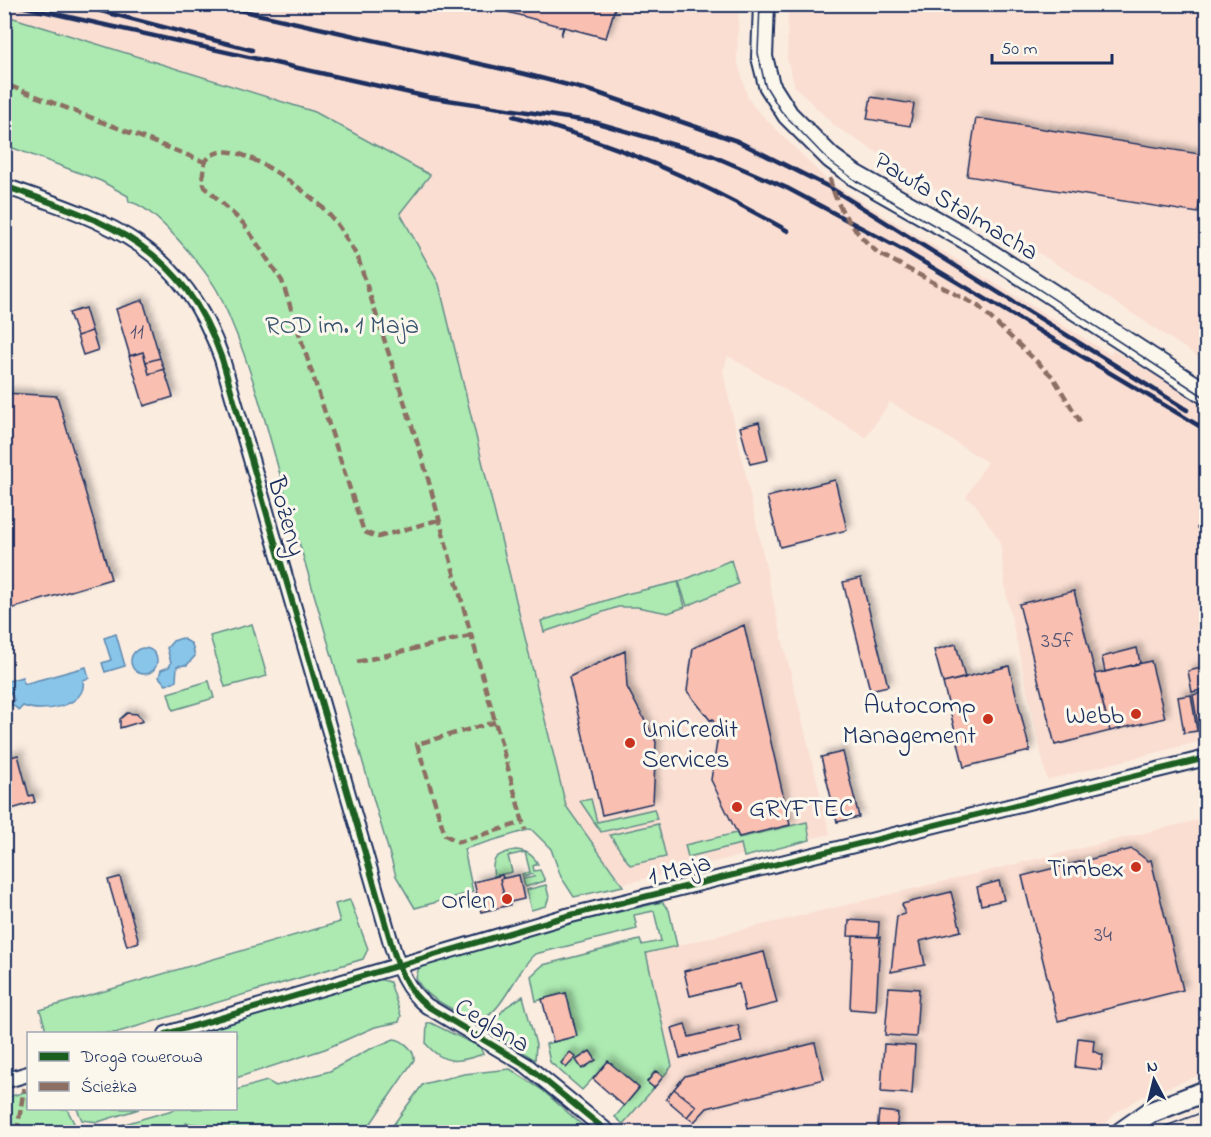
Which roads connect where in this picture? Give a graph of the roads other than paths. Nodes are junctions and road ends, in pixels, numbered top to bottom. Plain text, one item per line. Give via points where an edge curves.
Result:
1 (764, 4) edge
2 (4, 186) edge
3 (1206, 394) edge
4 (1206, 758) edge
5 (398, 964) junction
6 (173, 1032) edge
7 (27, 1074) edge
8 (4, 1082) edge
9 (1206, 1091) edge
10 (608, 1132) edge
11 (1122, 1132) edge

1 - 3 street, Pawła Stalmacha via 762,57 770,85 788,115 831,158 858,178 975,244
2 - 5 street, Bożeny via 94,218 138,242 178,278 208,324 233,394
4 - 5 street, 1 Maja via 567,916
5 - 6 street, 1 Maja
5 - 10 street, Ceglana via 417,999 526,1065
7 - 8 street
9 - 11 street via 1149,1113

